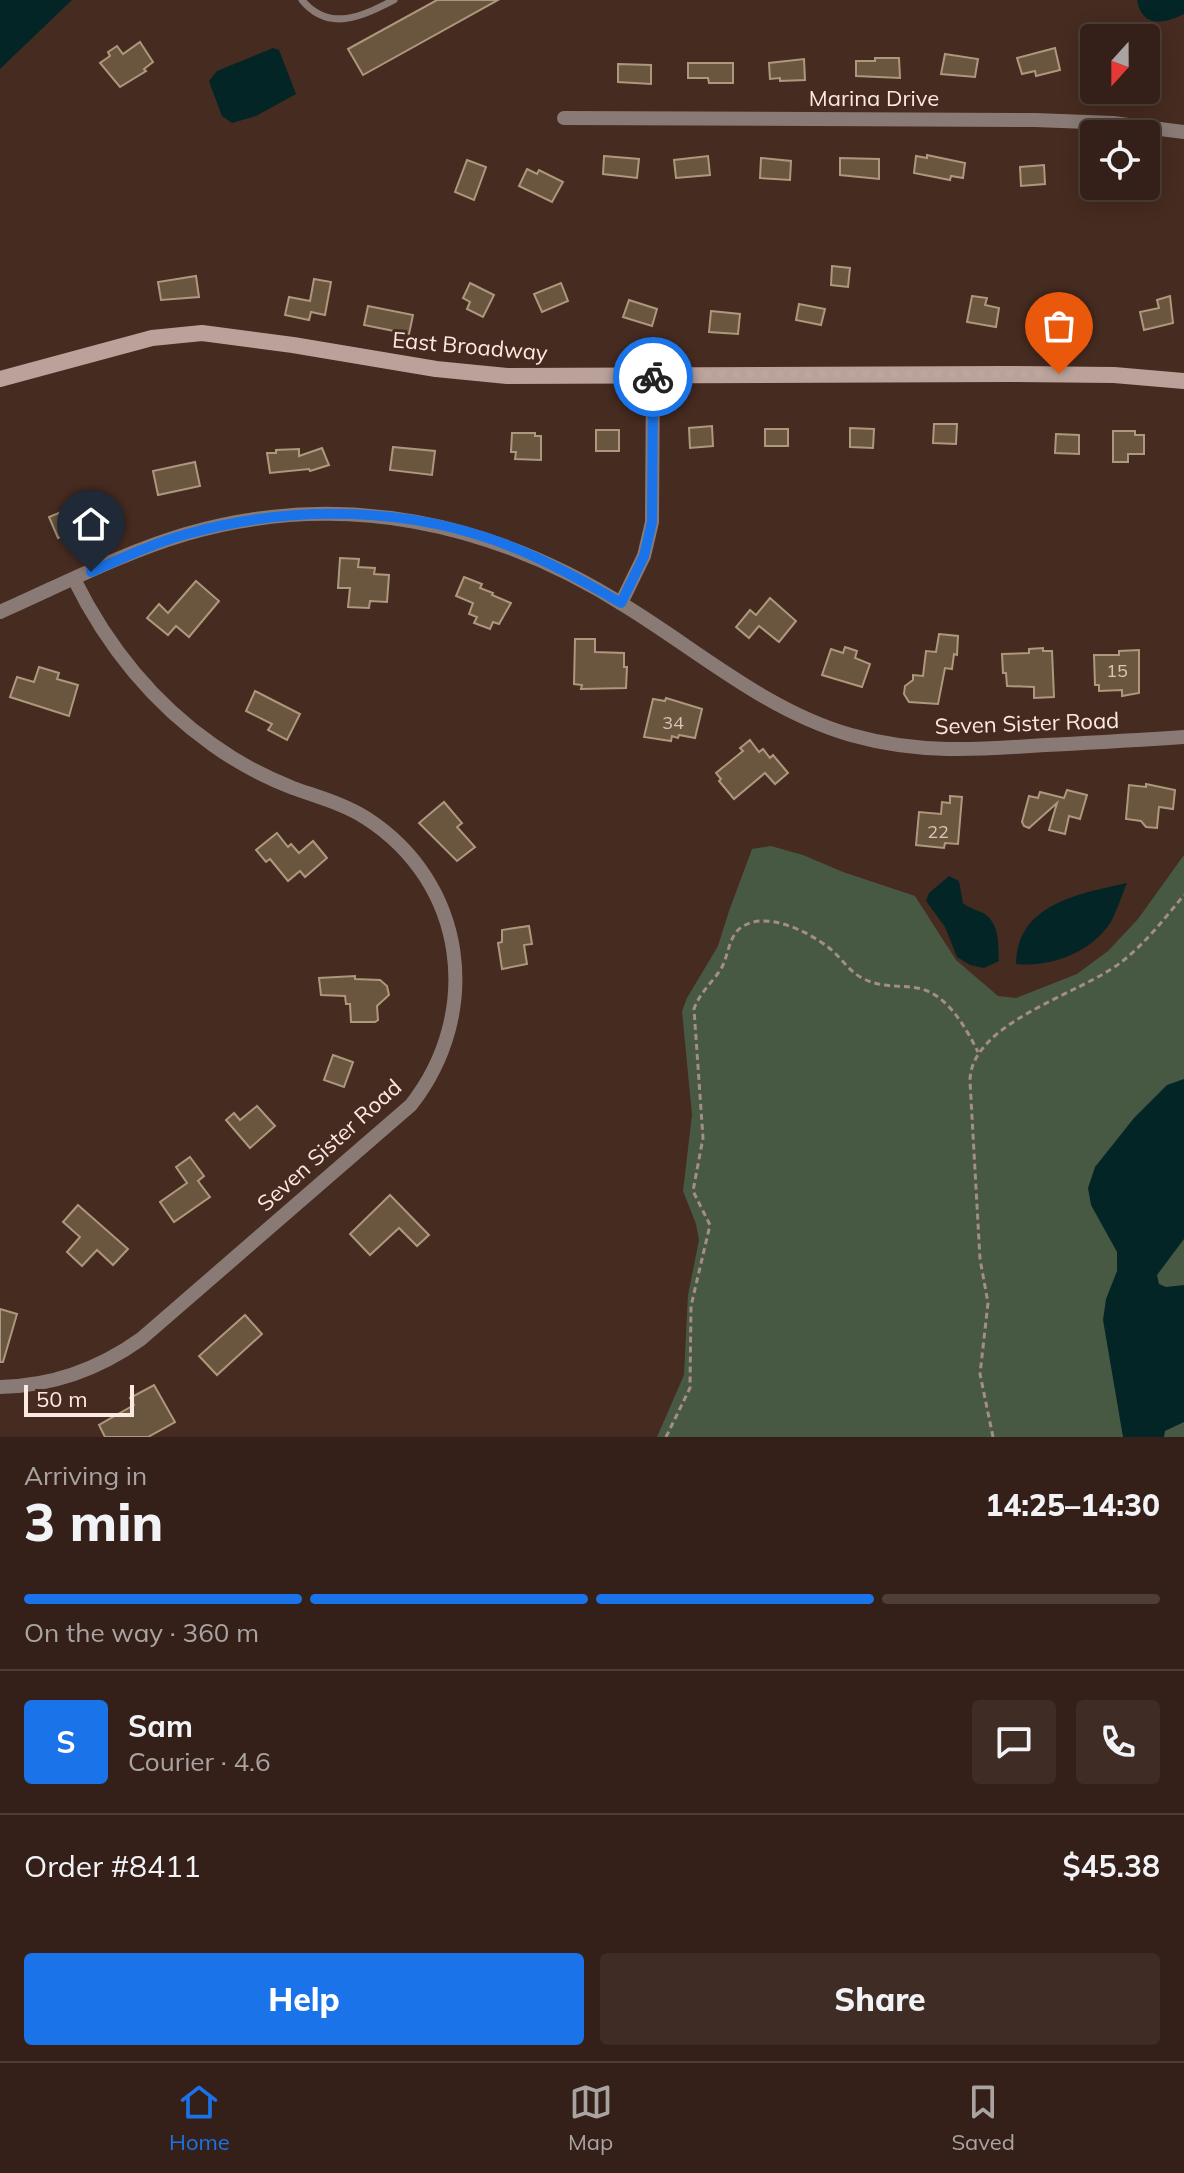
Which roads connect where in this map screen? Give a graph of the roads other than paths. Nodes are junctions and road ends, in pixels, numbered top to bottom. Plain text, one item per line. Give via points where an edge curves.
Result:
1 (302, 0) edge
2 (394, 0) edge
3 (564, 118) dead end
4 (1184, 132) edge
5 (653, 374) junction
6 (0, 379) edge
7 (1184, 381) edge
8 (74, 579) junction
9 (621, 603) junction
10 (0, 612) edge
11 (1184, 737) edge
12 (0, 1387) edge

1 - 2 lane via 331,20 363,15
3 - 4 street, Marina Drive via 1048,120
5 - 6 street, East Broadway via 485,374 202,333 152,338
5 - 7 street, East Broadway via 1098,375
5 - 9 street via 652,522 644,556
8 - 9 street, Seven Sister Road via 146,548 226,524 351,514 475,535 553,565
8 - 10 street, Seven Sister Road
8 - 12 street, Seven Sister Road via 124,662 191,729 271,779 351,809 403,849 424,875 446,919 456,968 455,1001 438,1064 411,1105 141,1339 71,1376
9 - 11 street, Seven Sister Road via 755,693 837,731 881,743 948,751

